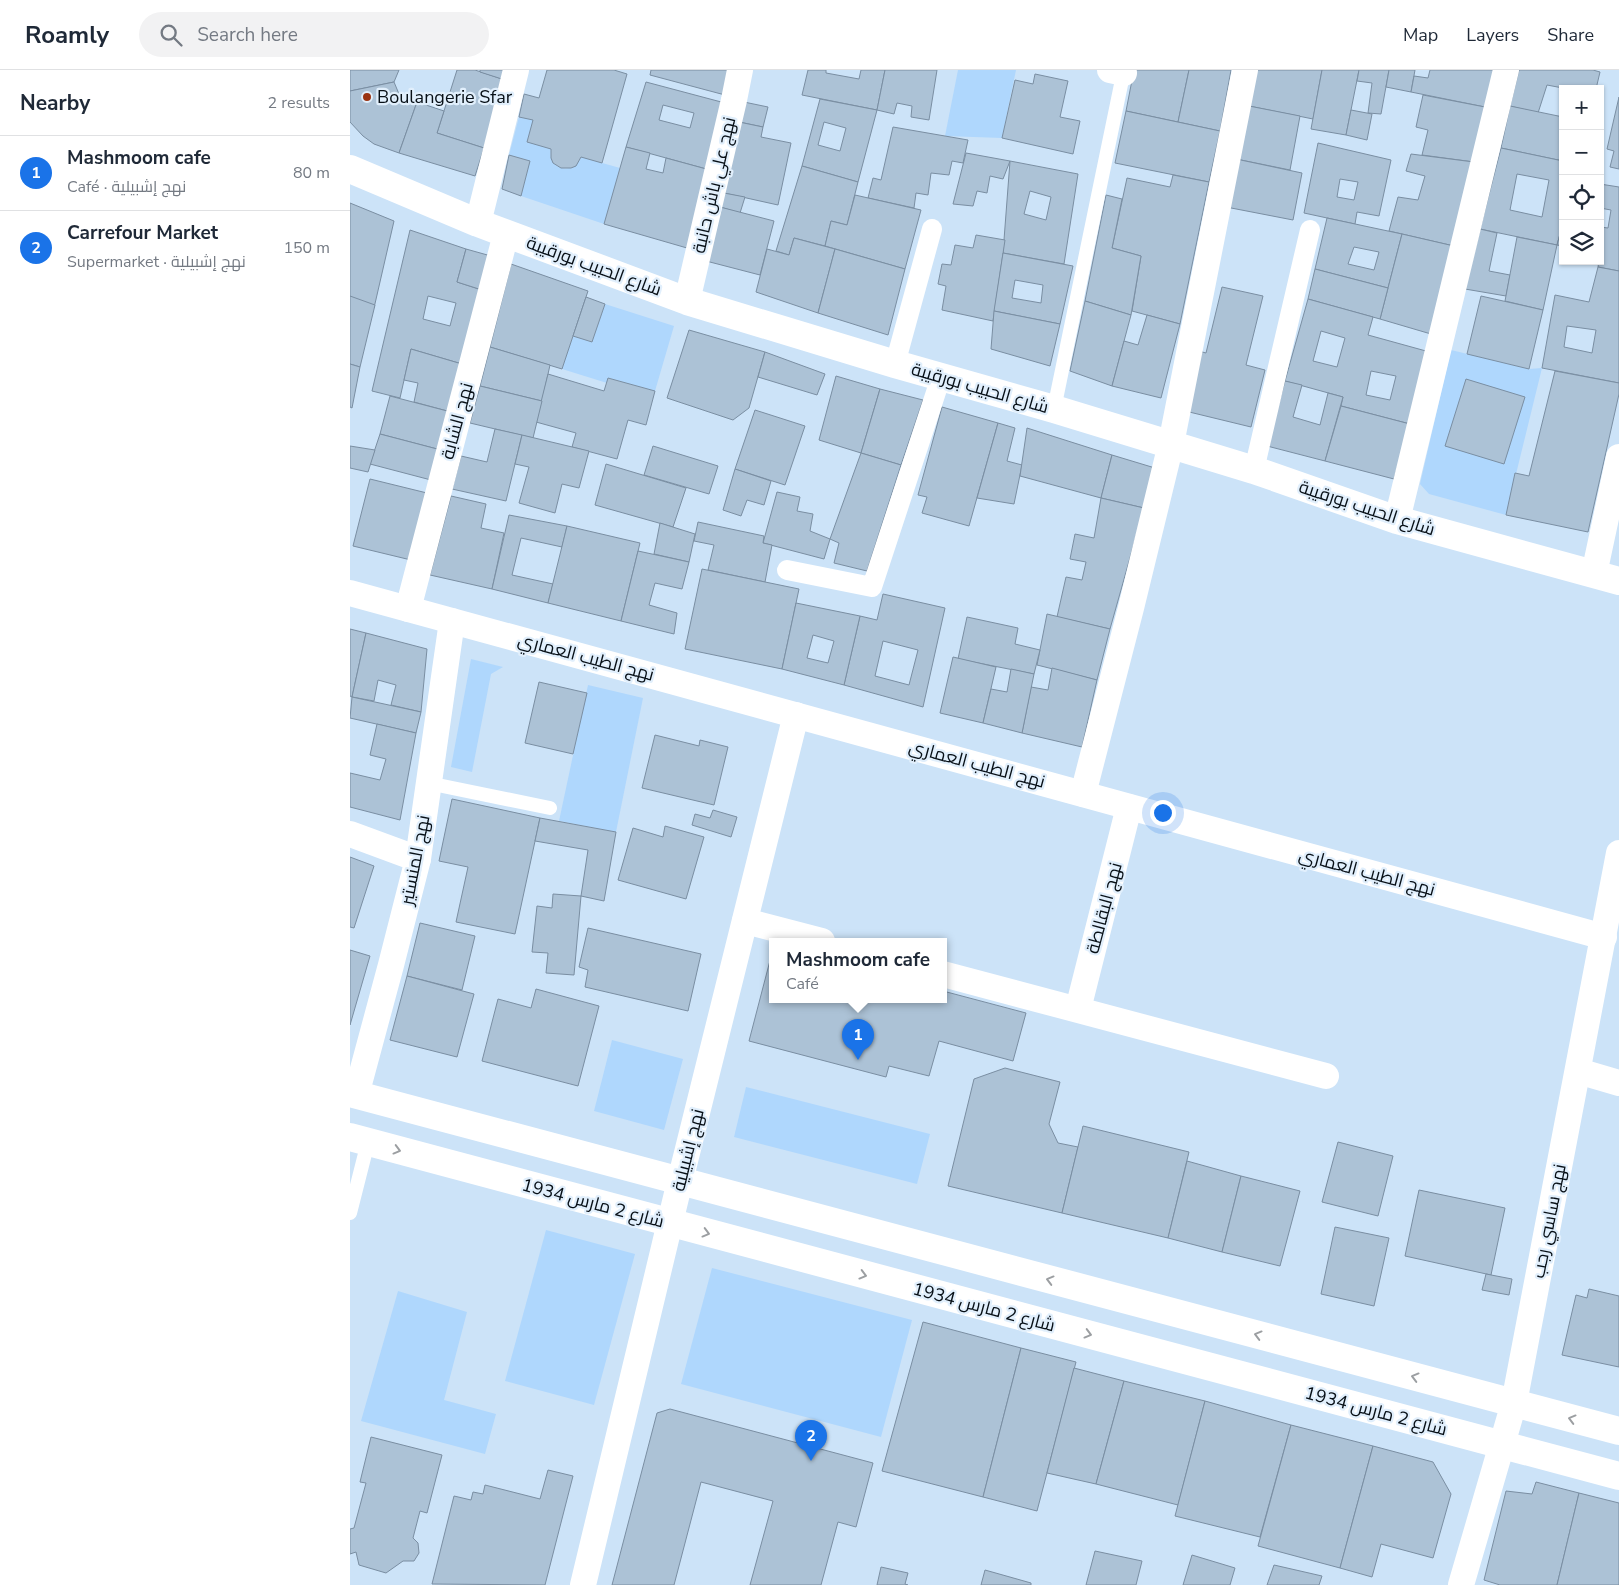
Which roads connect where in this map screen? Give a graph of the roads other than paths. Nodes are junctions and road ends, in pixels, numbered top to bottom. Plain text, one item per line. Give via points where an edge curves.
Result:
1 (516, 70) edge
2 (740, 70) edge
3 (1245, 70) edge
4 (1506, 70) edge
5 (1119, 71) edge
6 (350, 169) edge
7 (478, 222) junction
8 (932, 229) dead end
9 (1310, 230) dead end
10 (506, 234) junction
11 (687, 301) junction
12 (895, 364) junction
13 (941, 377) junction
14 (1054, 409) junction
15 (1171, 444) junction
16 (1619, 457) edge
17 (1254, 470) junction
18 (1396, 520) junction
19 (787, 570) dead end
20 (1607, 578) edge
21 (350, 593) edge
22 (408, 609) junction
23 (452, 620) junction
24 (796, 715) junction
25 (428, 783) junction
26 (1083, 794) junction
27 (1129, 807) junction
28 (550, 808) dead end
29 (350, 834) edge
30 (1619, 854) edge
31 (418, 859) junction
32 (745, 921) junction
33 (1604, 937) junction
34 (810, 938) edge
35 (947, 975) edge
36 (1078, 1009) junction
37 (1578, 1072) junction
38 (1326, 1076) dead end
39 (1619, 1083) edge
40 (353, 1094) edge
41 (359, 1140) edge
42 (680, 1181) junction
43 (350, 1213) edge
44 (671, 1223) junction
45 (1514, 1403) junction
46 (1619, 1431) edge
47 (1502, 1445) junction
48 (1619, 1476) edge
49 (583, 1585) edge
50 (1462, 1585) edge

1 - 7 street
2 - 11 street, نهج علي باش حانبة
3 - 15 street
4 - 18 street
5 - 14 lane
6 - 7 street, شارع الحبيب بورقيبة
7 - 10 street, شارع الحبيب بورقيبة
8 - 12 street
9 - 17 street
10 - 11 street, شارع الحبيب بورقيبة
10 - 22 street, نهج الشابة
11 - 12 street, شارع الحبيب بورقيبة
12 - 13 street, شارع الحبيب بورقيبة
13 - 14 street, شارع الحبيب بورقيبة
13 - 19 street via 872,587
14 - 15 street, شارع الحبيب بورقيبة
15 - 17 street, شارع الحبيب بورقيبة
15 - 26 street
16 - 20 street
17 - 18 street, شارع الحبيب بورقيبة
18 - 20 street, شارع الحبيب بورقيبة
21 - 22 street, نهج الطيب العماري
22 - 23 street, نهج الطيب العماري
23 - 24 street, نهج الطيب العماري
23 - 25 street, نهج المنستير
24 - 26 street, نهج الطيب العماري
24 - 32 street, نهج إشبيلية
25 - 28 lane
25 - 31 street, نهج المنستير
26 - 27 street, نهج الطيب العماري
27 - 33 street, نهج الطيب العماري
27 - 36 street, نهج البقالطة
29 - 31 street
30 - 33 street, نهج ساسي رجب
31 - 40 street, نهج المنستير via 391,966
32 - 34 street
32 - 42 street, نهج إشبيلية
33 - 37 street, نهج ساسي رجب
35 - 36 street
36 - 38 street
37 - 39 street
37 - 45 street, نهج ساسي رجب
40 - 42 street
41 - 43 lane
41 -> 44 street, شارع 2 مارس 1934
42 - 44 street, نهج إشبيلية
45 -> 42 street
44 -> 47 street, شارع 2 مارس 1934
44 - 49 street, نهج إشبيلية
46 -> 45 street
45 - 47 street, نهج ساسي رجب
47 - 48 street, شارع 2 مارس 1934
47 - 50 street, نهج ساسي رجب

